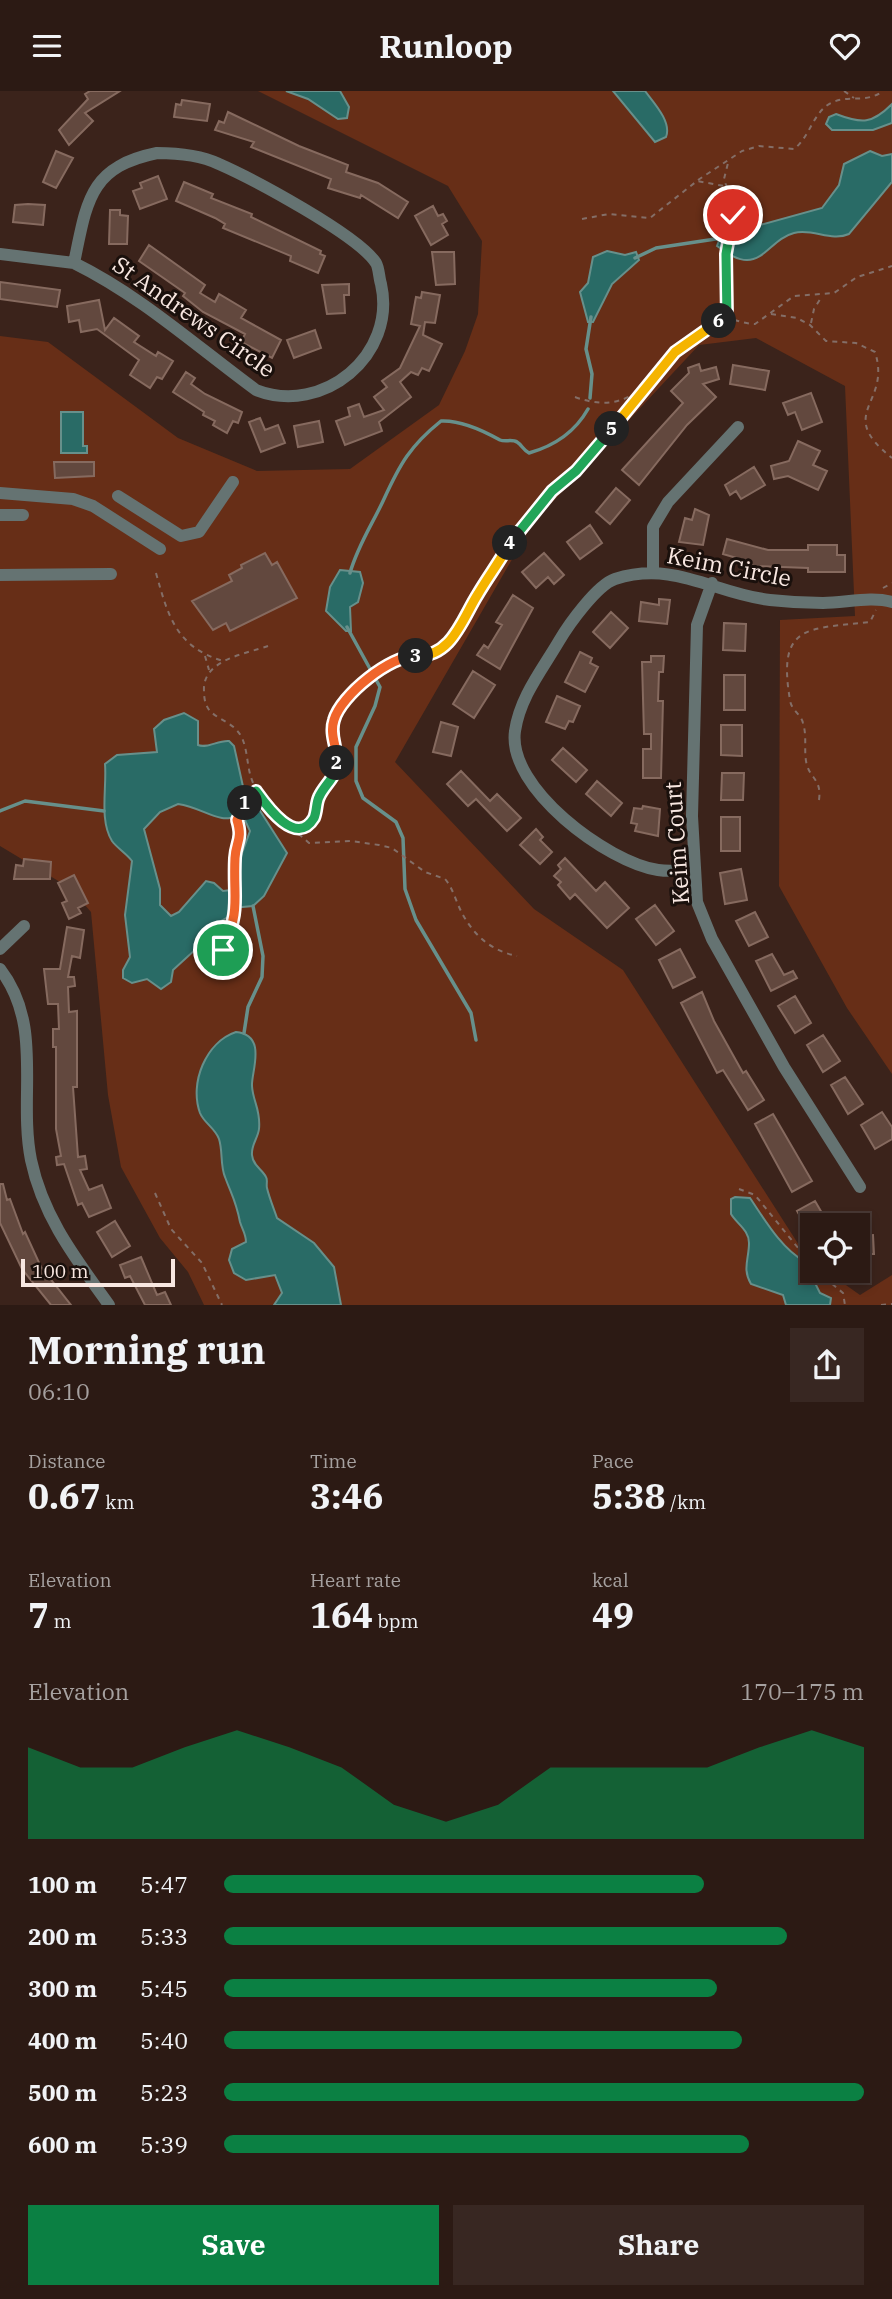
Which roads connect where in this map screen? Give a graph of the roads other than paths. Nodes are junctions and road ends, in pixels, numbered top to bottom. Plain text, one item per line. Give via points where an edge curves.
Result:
1 (0, 254) edge
2 (74, 263) junction
3 (738, 427) dead end
4 (233, 482) dead end
5 (0, 493) edge
6 (118, 496) dead end
7 (0, 515) edge
8 (23, 515) dead end
9 (160, 549) dead end
10 (653, 573) junction
11 (111, 574) dead end
12 (0, 575) edge
13 (712, 583) junction
14 (885, 601) edge
15 (695, 870) junction
16 (24, 926) dead end
17 (0, 949) edge
18 (0, 969) edge
19 (860, 1187) dead end
20 (109, 1305) edge

1 - 2 street, St Andrews Circle
2 - 2 street, St Andrews Circle via 143,303 256,390 274,397 325,391 351,375 378,330 384,301 377,264 338,229 218,163 182,153 129,159 109,170 83,219
3 - 10 street via 668,502 653,527
4 - 6 street via 199,532 181,536
5 - 9 street via 73,499 93,506
7 - 8 street
10 - 13 street, Keim Circle via 675,573
10 - 15 street, Keim Circle via 613,579 591,598 522,702 515,734 530,783 581,833 621,857 658,870
11 - 12 street
13 - 14 street, Keim Circle via 768,600
13 - 15 street, Keim Court via 697,625
15 - 19 street, Keim Court via 697,902 712,939 784,1067
16 - 17 street
18 - 20 street via 19,998 26,1025 29,1136 40,1190 62,1240

